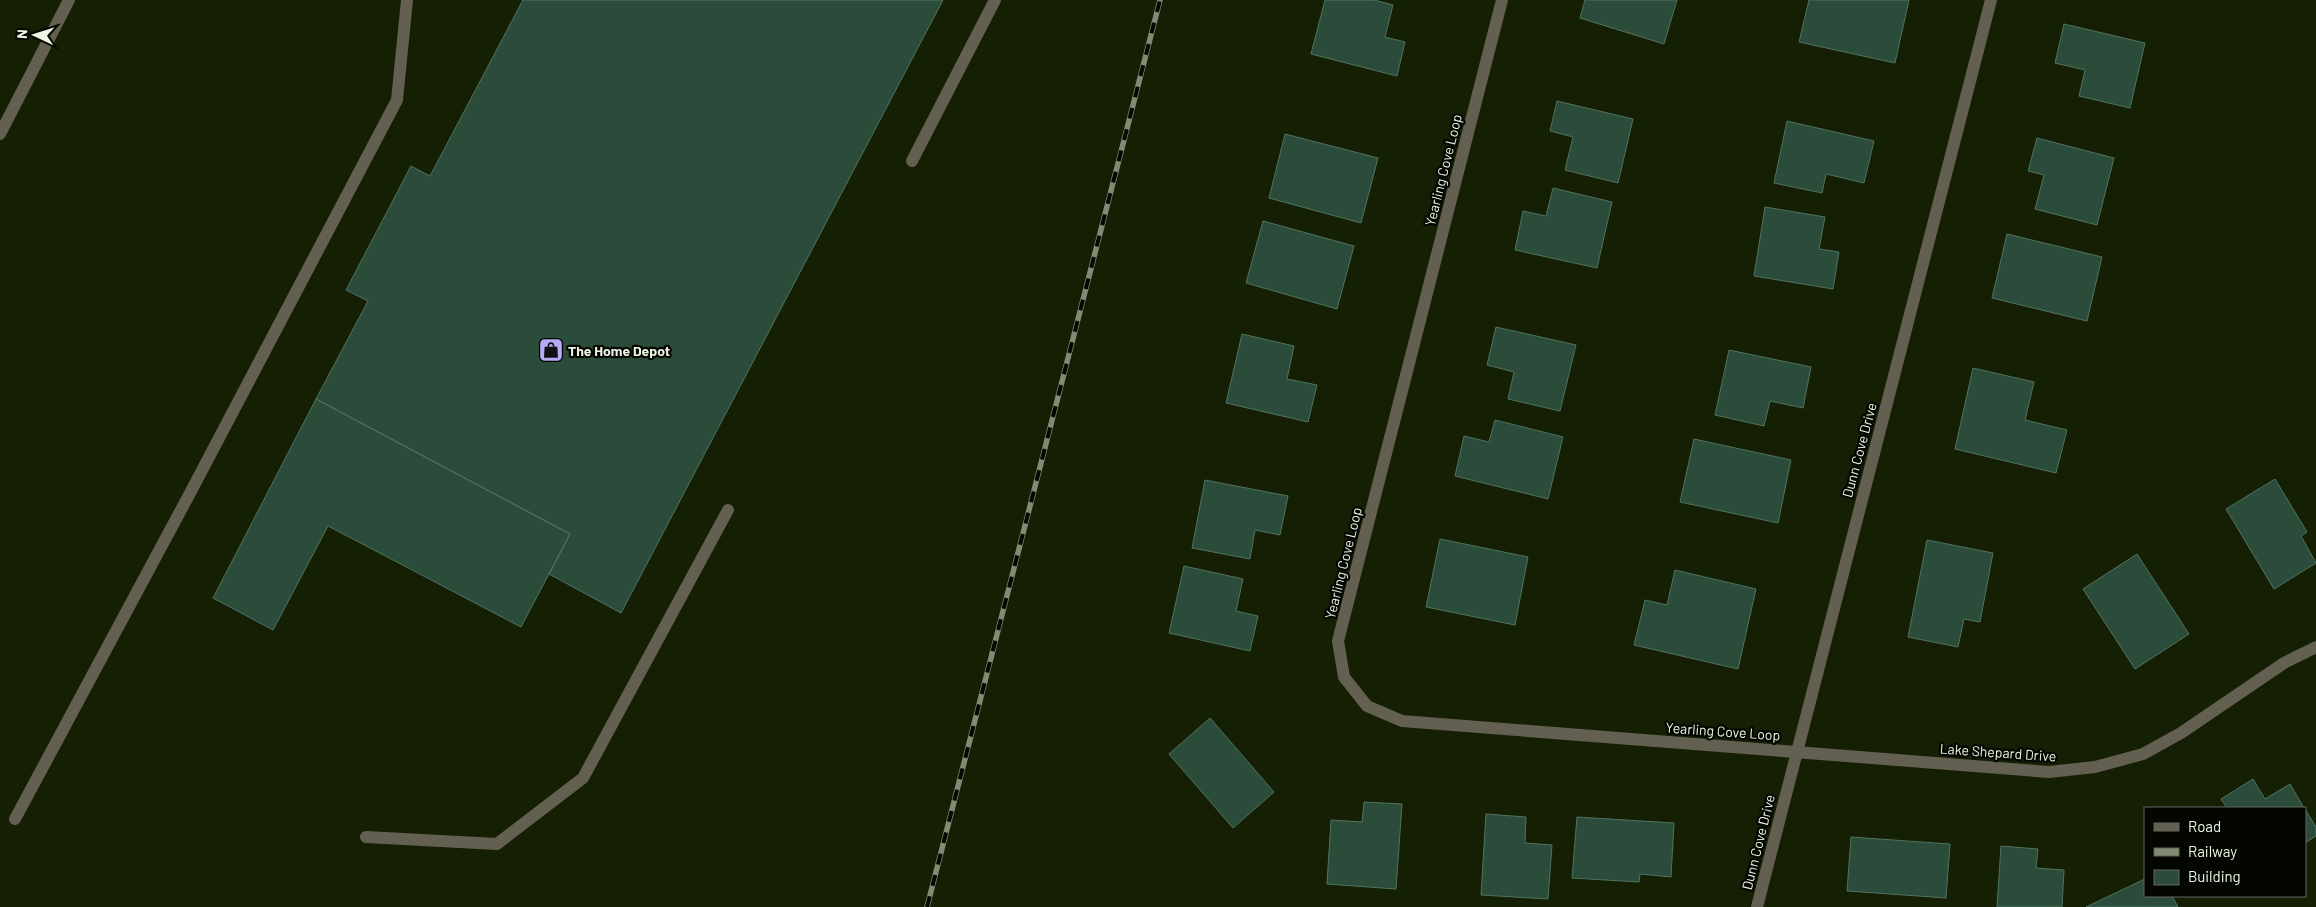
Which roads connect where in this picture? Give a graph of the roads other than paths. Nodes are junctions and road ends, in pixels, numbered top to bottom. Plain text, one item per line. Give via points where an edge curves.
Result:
1 (69, 0) edge
2 (407, 0) edge
3 (995, 0) edge
4 (1502, 0) edge
5 (1992, 0) edge
6 (0, 134) edge
7 (912, 161) dead end
8 (728, 510) dead end
9 (2316, 647) edge
10 (1796, 752) junction
11 (15, 819) dead end
12 (366, 837) dead end
13 (1757, 907) edge

1 - 6 street
2 - 11 street via 397,100
3 - 7 street
4 - 10 street, Yearling Cove Loop via 1338,641 1344,677 1367,706 1402,722
5 - 10 street, Dunn Cove Drive
8 - 12 street via 584,778 498,844
9 - 10 street, Lake Shepard Drive via 2284,663 2181,733 2143,754 2095,767 2049,772
10 - 13 street, Dunn Cove Drive

